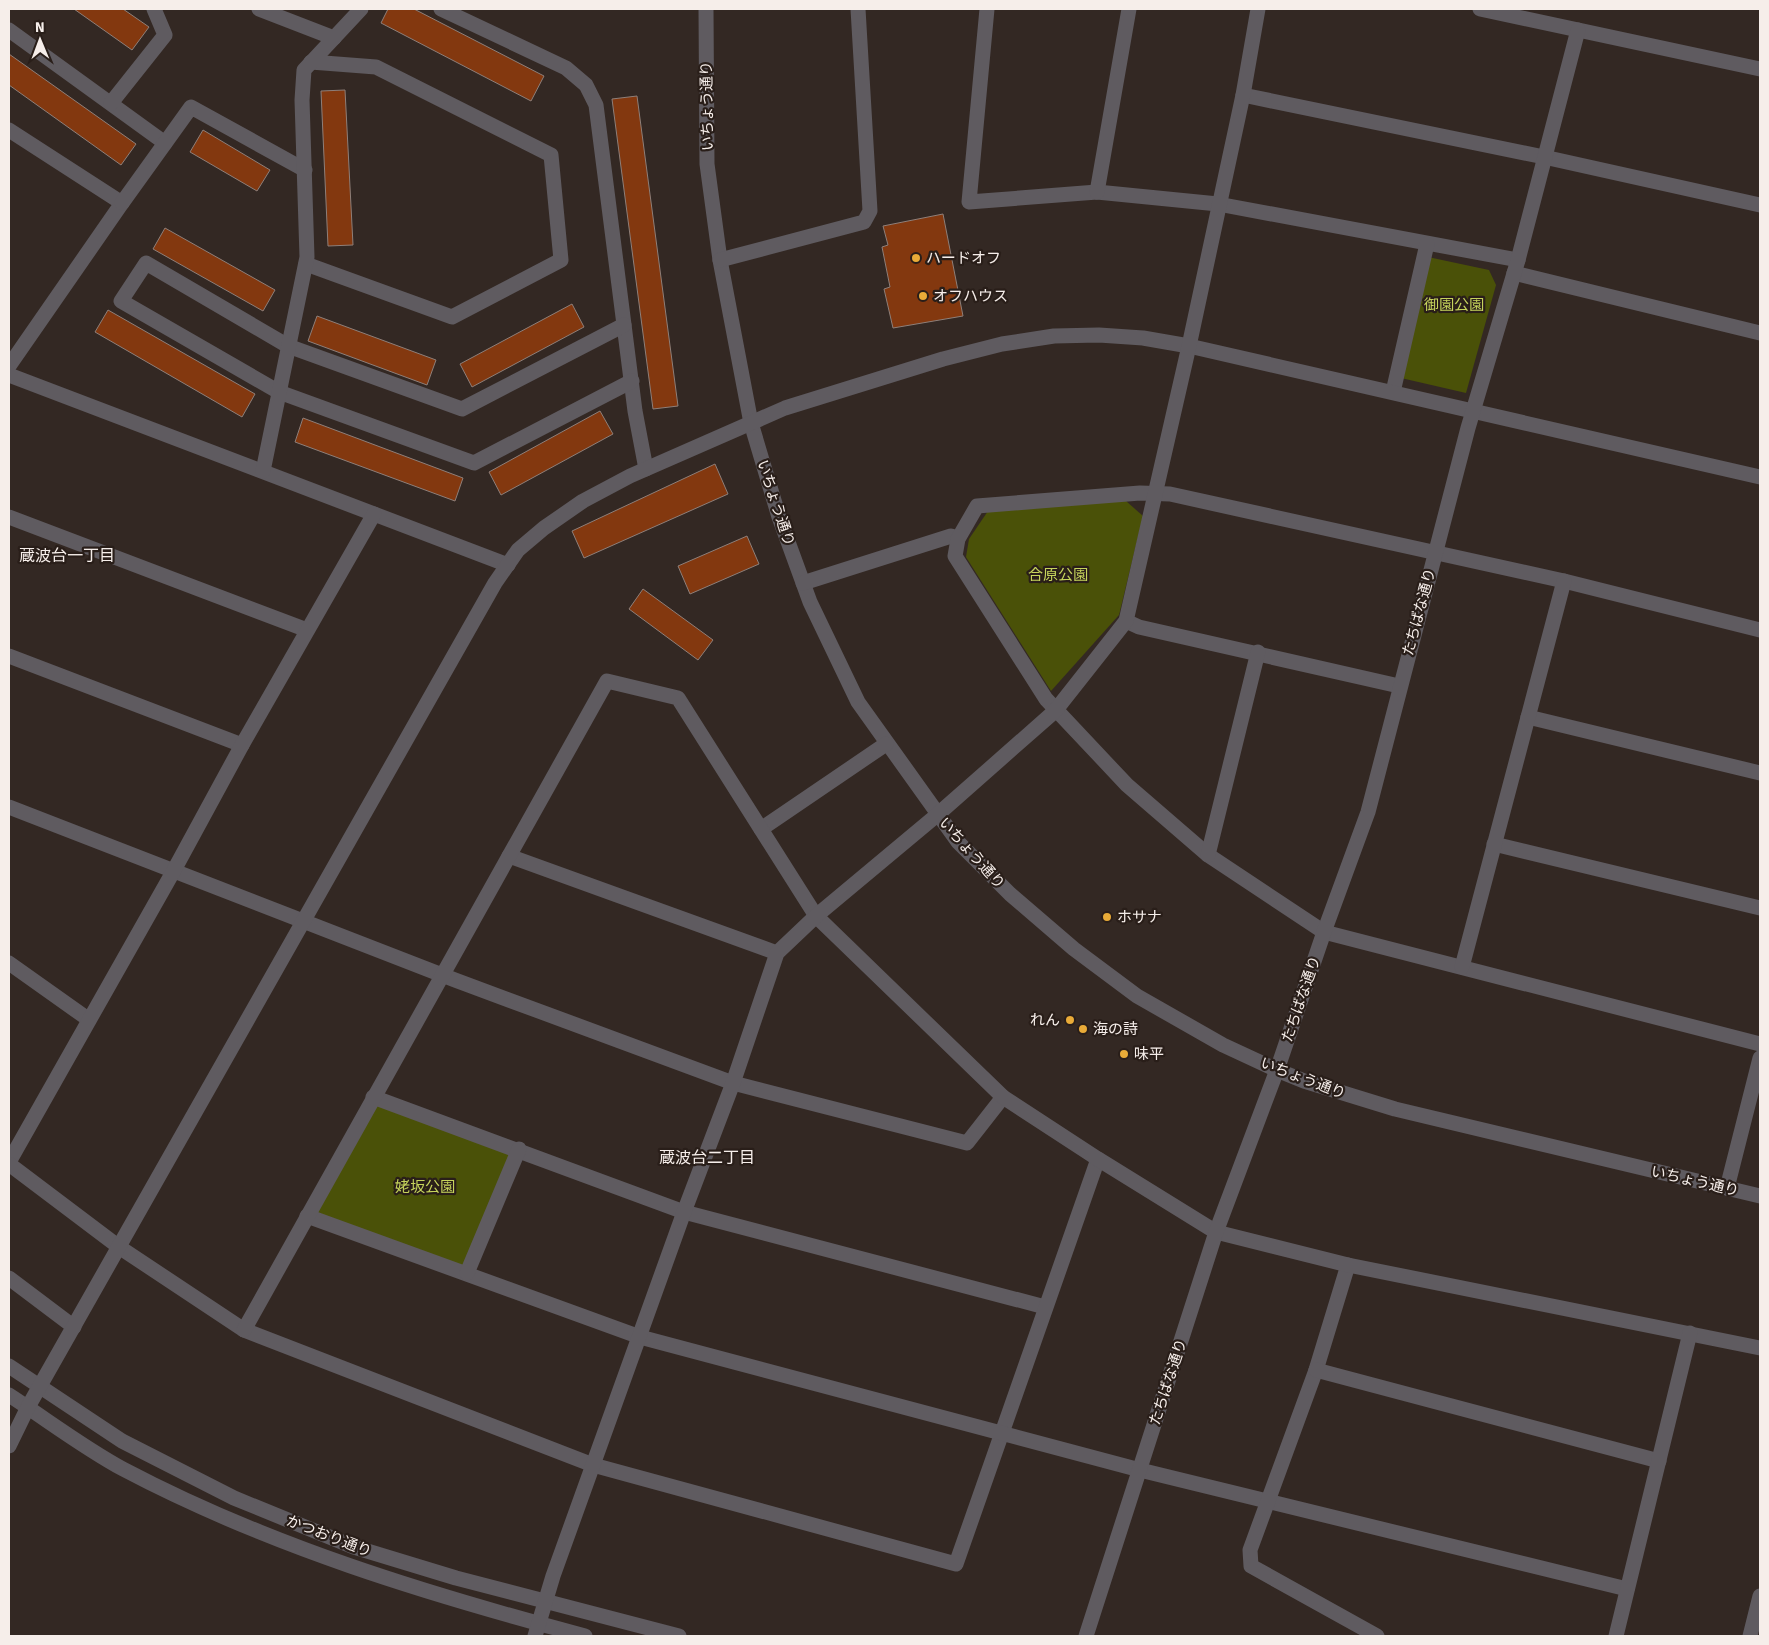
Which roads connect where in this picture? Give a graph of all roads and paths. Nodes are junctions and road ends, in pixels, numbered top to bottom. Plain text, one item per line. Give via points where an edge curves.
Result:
1 (154, 9) edge
2 (259, 9) edge
3 (361, 9) edge
4 (440, 9) edge
5 (706, 9) edge
6 (858, 9) edge
7 (988, 9) edge
8 (1129, 9) edge
9 (1258, 9) edge
10 (1480, 9) edge
11 (9, 30) edge
12 (1578, 30) junction
13 (334, 38) junction
14 (311, 62) junction
15 (1760, 69) edge
16 (1243, 95) junction
17 (111, 103) junction
18 (9, 131) edge
19 (165, 143) junction
20 (1544, 157) junction
21 (304, 170) junction
22 (1096, 192) junction
23 (122, 203) junction
24 (1218, 204) junction
25 (1760, 205) edge
26 (1426, 244) junction
27 (720, 260) junction
28 (306, 264) junction
29 (1516, 266) junction
30 (624, 325) junction
31 (1760, 333) edge
32 (288, 346) junction
33 (1189, 346) junction
34 (9, 366) edge
35 (9, 375) edge
36 (632, 381) junction
37 (279, 392) junction
38 (1393, 392) junction
39 (1472, 412) junction
40 (751, 422) junction
41 (646, 469) junction
42 (262, 471) junction
43 (1760, 477) edge
44 (1156, 493) junction
45 (374, 514) junction
46 (9, 517) edge
47 (958, 539) junction
48 (1434, 552) junction
49 (508, 565) junction
50 (1564, 581) junction
51 (803, 583) junction
52 (1126, 621) junction
53 (307, 630) junction
54 (1760, 630) edge
55 (1258, 652) junction
56 (9, 656) edge
57 (1399, 686) junction
58 (1055, 711) junction
59 (1528, 717) junction
60 (886, 744) junction
61 (242, 745) junction
62 (1760, 773) edge
63 (9, 807) edge
64 (937, 815) junction
65 (760, 829) junction
66 (1494, 844) junction
67 (1208, 855) junction
68 (509, 856) junction
69 (174, 872) junction
70 (1760, 908) edge
71 (816, 916) junction
72 (304, 921) junction
73 (1324, 932) junction
74 (777, 953) junction
75 (9, 963) edge
76 (1462, 967) junction
77 (442, 975) junction
78 (88, 1019) junction
79 (1760, 1044) edge
80 (1760, 1058) edge
81 (1277, 1070) junction
82 (733, 1083) junction
83 (373, 1097) junction
84 (1004, 1097) junction
85 (519, 1149) junction
86 (1098, 1159) junction
87 (9, 1163) edge
88 (1727, 1188) junction
89 (1760, 1196) edge
90 (684, 1212) junction
91 (307, 1216) junction
92 (1216, 1232) junction
93 (119, 1247) junction
94 (1348, 1265) junction
95 (467, 1273) junction
96 (9, 1278) edge
97 (1045, 1307) junction
98 (74, 1327) junction
99 (244, 1330) junction
100 (1690, 1334) junction
101 (640, 1337) junction
102 (1760, 1348) edge
103 (9, 1366) edge
104 (1316, 1370) junction
105 (39, 1388) junction
106 (9, 1395) edge
107 (28, 1407) junction
108 (1002, 1432) junction
109 (9, 1446) edge
110 (1659, 1461) junction
111 (593, 1466) junction
112 (1140, 1470) junction
113 (1267, 1502) junction
114 (1627, 1589) junction
115 (1760, 1596) edge
116 (546, 1600) junction
117 (537, 1630) edge
118 (586, 1636) edge
119 (679, 1636) edge
120 (1086, 1636) edge
121 (1377, 1636) edge
122 (1616, 1636) edge
123 (1750, 1636) edge

1 - 17 street via 165,36
2 - 13 street
3 - 13 street
4 - 30 street via 566,68 586,84 596,105
5 - 27 street, いちょう通り via 708,164
6 - 27 street via 870,211 864,222
7 - 22 street via 969,202
8 - 22 street
9 - 16 street
10 - 12 street
11 - 17 street
12 - 15 street
12 - 20 street, たちばな通り
13 - 14 street
14 - 21 street via 304,70 302,100
14 - 28 street via 376,67 551,155 561,260 452,317
16 - 20 street
16 - 24 street
17 - 19 street
18 - 23 street
19 - 21 street via 191,107
19 - 23 street
20 - 25 street
20 - 29 street, たちばな通り
21 - 28 street
22 - 24 street
23 - 34 street
24 - 26 street
24 - 33 street
26 - 29 street
26 - 38 street
27 - 40 street, いちょう通り
28 - 32 street
29 - 31 street
29 - 39 street, たちばな通り
30 - 32 street via 462,409
30 - 36 street
32 - 37 street
32 - 37 street via 146,263 121,301
33 - 38 street
33 - 40 street via 1099,335 1054,336 1002,344 943,358
33 - 44 street
35 - 42 street
36 - 37 street via 474,463
36 - 41 street
37 - 42 street
38 - 39 street
39 - 43 street
39 - 48 street, たちばな通り
40 - 41 street
40 - 51 street, いちょう通り via 779,517
41 - 49 street via 583,502 544,528 518,550
42 - 45 street
44 - 47 street via 977,506
44 - 48 street
44 - 52 street
45 - 49 street
45 - 53 street
46 - 53 street
47 - 51 street via 951,536
47 - 58 street via 955,556
48 - 50 street
48 - 57 street, たちばな通り
49 - 72 street
50 - 54 street
50 - 59 street
51 - 60 street, いちょう通り via 858,702
52 - 55 street via 1139,627
52 - 58 street
53 - 61 street
55 - 57 street
55 - 67 street
56 - 61 street
57 - 73 street, たちばな通り via 1368,812
58 - 64 street
58 - 67 street via 1127,785
59 - 62 street
59 - 66 street
60 - 64 street, いちょう通り
60 - 65 street
61 - 69 street
63 - 69 street
64 - 71 street
64 - 81 street, いちょう通り via 958,842 1010,894 1074,949 1137,996 1223,1045
65 - 68 street via 678,698 607,681
65 - 71 street
66 - 70 street
66 - 76 street
67 - 73 street
68 - 74 street
68 - 77 street
69 - 72 street
69 - 78 street
71 - 74 street
71 - 84 street
72 - 77 street
72 - 93 street
73 - 76 street
73 - 81 street, たちばな通り
74 - 82 street
75 - 78 street
76 - 79 street
77 - 82 street
77 - 83 street
78 - 87 street
80 - 88 street
81 - 88 street, いちょう通り via 1396,1109
81 - 92 street, たちばな通り
82 - 84 street via 967,1143
82 - 90 street
83 - 85 street
83 - 91 street
84 - 86 street
85 - 90 street
85 - 95 street
86 - 92 street
86 - 97 street
87 - 93 street
88 - 89 street, いちょう通り
90 - 97 street
90 - 101 street
91 - 95 street
91 - 99 street
92 - 94 street
92 - 112 street, たちばな通り
93 - 98 street
93 - 99 street
94 - 100 street
94 - 104 street
95 - 101 street
96 - 98 street
97 - 108 street
98 - 105 street
99 - 111 street
100 - 102 street
100 - 110 street
101 - 108 street
101 - 111 street
103 - 105 street, かつおり通り
104 - 110 street
104 - 113 street
105 - 107 street
105 - 116 street, かつおり通り via 122,1441 234,1498 354,1547 456,1578
106 - 107 street, かつおり通り
107 - 109 street
107 - 117 street, かつおり通り via 122,1468 219,1515 341,1564
108 - 111 street via 956,1564
108 - 112 street
110 - 114 street
111 - 116 street
112 - 113 street
112 - 120 street, たちばな通り
113 - 114 street
113 - 121 street via 1250,1550 1251,1566
114 - 122 street
115 - 123 street
116 - 117 street
116 - 119 street, かつおり通り
117 - 118 street, かつおり通り

